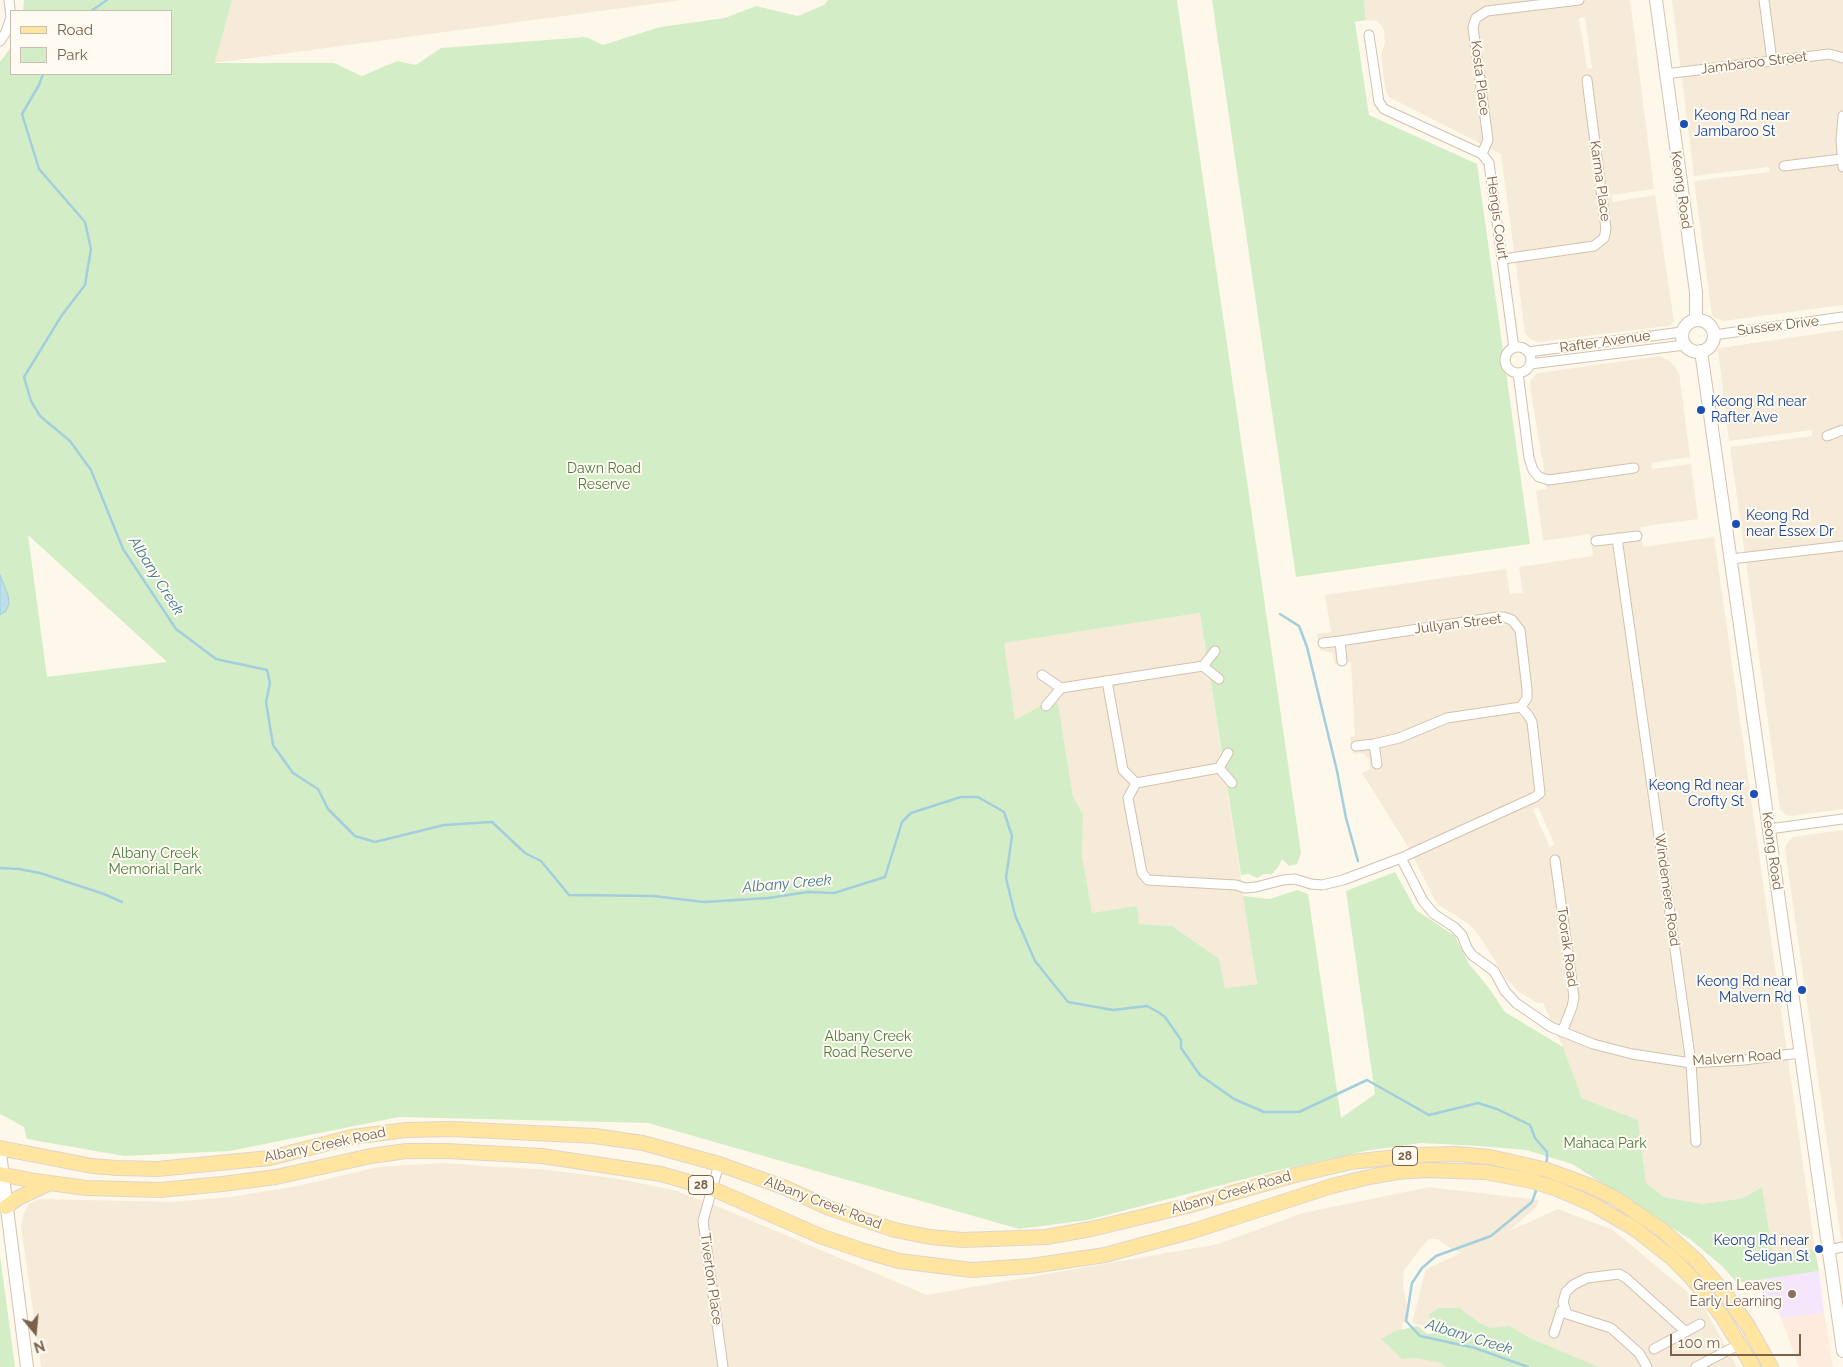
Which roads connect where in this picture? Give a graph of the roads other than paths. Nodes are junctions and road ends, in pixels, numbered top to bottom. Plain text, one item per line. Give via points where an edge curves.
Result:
1 (1579, 0) edge
2 (1656, 0) edge
3 (1764, 0) edge
4 (10, 21) edge
5 (1370, 35) dead end
6 (0, 41) edge
7 (1843, 58) edge
8 (1772, 61) junction
9 (1665, 74) junction
10 (1587, 80) dead end
11 (1843, 116) edge
12 (1482, 154) junction
13 (1842, 163) edge
14 (1784, 166) dead end
15 (1503, 259) junction
16 (1843, 317) edge
17 (1696, 320) junction
18 (1714, 335) junction
19 (1683, 338) junction
20 (1514, 348) junction
21 (1528, 352) junction
22 (1701, 352) junction
23 (1530, 364) junction
24 (1518, 373) junction
25 (1843, 430) edge
26 (1827, 436) dead end
27 (1634, 468) dead end
28 (1637, 536) dead end
29 (1617, 538) junction
30 (1596, 541) dead end
31 (1843, 546) edge
32 (1731, 560) junction
33 (1340, 641) junction
34 (1324, 643) dead end
35 (1215, 652) dead end
36 (1342, 661) dead end
37 (1203, 666) junction
38 (1042, 675) dead end
39 (1218, 678) dead end
40 (1107, 681) junction
41 (1061, 688) junction
42 (1046, 706) dead end
43 (1521, 707) junction
44 (1374, 744) junction
45 (1356, 746) dead end
46 (1228, 753) dead end
47 (1377, 764) dead end
48 (1219, 768) junction
49 (1136, 783) junction
50 (1232, 783) dead end
51 (1843, 819) edge
52 (1769, 829) junction
53 (1401, 858) junction
54 (1555, 860) dead end
55 (1562, 1032) junction
56 (1800, 1053) junction
57 (1691, 1063) junction
58 (1696, 1142) dead end
59 (0, 1148) edge
60 (0, 1153) edge
61 (719, 1164) junction
62 (1, 1174) edge
63 (50, 1183) junction
64 (713, 1189) junction
65 (6, 1207) junction
66 (1682, 1246) junction
67 (1843, 1247) edge
68 (1828, 1250) junction
69 (1672, 1258) junction
70 (1564, 1308) junction
71 (1700, 1324) dead end
72 (1686, 1332) junction
73 (1554, 1333) dead end
74 (1740, 1344) junction
75 (1654, 1349) dead end
76 (1843, 1351) edge
77 (27, 1367) edge
78 (723, 1367) edge
79 (1647, 1367) edge
80 (1696, 1367) edge
81 (1753, 1367) edge
82 (1771, 1367) edge

1 - 12 street, Kosta Place via 1487,11 1476,18 1473,27 1488,140
2 - 9 street, Keong Road
3 - 8 street
4 - 6 street
5 - 12 street via 1379,102 1384,109
7 - 8 street, Jambaroo Street via 1829,54
8 - 9 street, Jambaroo Street
9 - 17 street, Keong Road via 1696,292
10 - 15 street, Karma Place via 1606,229 1604,238 1594,246
11 - 13 street
12 - 15 street, Hengis Court via 1491,172
13 - 14 street
15 - 20 street, Hengis Court
16 - 18 street, Sussex Drive
17 - 18 street via 1710,325
17 - 19 street via 1687,324
18 - 22 street via 1709,347
19 - 21 street, Rafter Avenue
19 - 22 street via 1692,350
19 - 23 street, Rafter Avenue
20 - 21 street, Rafter Avenue
20 - 24 street via 1506,360 1510,370
21 - 23 street
22 - 32 street, Keong Road
23 - 24 street, Rafter Avenue via 1526,371
24 - 27 street via 1529,458 1539,477 1549,480
25 - 26 street
28 - 29 street
29 - 30 street
29 - 57 street, Windemere Road
31 - 32 street
32 - 52 street, Keong Road
33 - 34 street, Jullyan Street
33 - 36 street
33 - 43 street, Jullyan Street via 1504,617 1512,620 1520,630 1527,689 1527,698
35 - 37 street
37 - 39 street
37 - 40 street
38 - 41 street
40 - 41 street
40 - 49 street via 1123,770
41 - 42 street
43 - 44 street via 1447,718 1399,738
43 - 53 street via 1532,722 1540,793
44 - 45 street
44 - 47 street
46 - 48 street
48 - 49 street
48 - 50 street
49 - 53 street via 1128,798 1142,873 1148,880 1245,888 1296,879 1322,885 1365,873
51 - 52 street
52 - 56 street, Keong Road
53 - 55 street, Malvern Road via 1422,901 1462,935 1472,955 1494,971 1516,1003
54 - 55 street, Toorak Road via 1574,997
55 - 57 street, Malvern Road via 1632,1054
56 - 57 street, Malvern Road
56 - 68 street, Keong Road
57 - 58 street, Windemere Road
59 - 61 main road, Albany Creek Road / 28 via 92,1166 137,1170 270,1158 379,1132 452,1129 595,1136 643,1143
60 - 62 street
61 - 64 street, Tiverton Place
61 - 66 main road, Albany Creek Road / 28 via 863,1221 930,1237 963,1240 1046,1237 1187,1206 1302,1173 1368,1159 1456,1154 1490,1157 1562,1174 1615,1198
62 - 63 main road, Albany Creek Road / 28
62 - 65 street
63 - 64 main road, Albany Creek Road / 28 via 109,1190 183,1188 276,1177 371,1156 426,1150 574,1160 662,1174
63 - 65 main road
64 - 69 main road, Albany Creek Road / 28 via 820,1236 864,1251 899,1261 972,1270 1030,1266 1105,1255 1350,1181 1398,1172 1471,1171 1532,1181 1594,1205 1635,1229
64 - 78 street, Tiverton Place via 703,1222
65 - 77 street
66 - 69 main road
66 - 82 main road, Albany Creek Road / 28 via 1726,1295
67 - 68 street
68 - 76 street, Keong Road
69 - 74 main road, Albany Creek Road / 28 via 1722,1316
70 - 72 street via 1566,1292 1573,1285 1587,1278 1619,1274
70 - 73 street
70 - 79 street via 1567,1314 1611,1328 1639,1353
71 - 72 street
72 - 75 street
74 - 80 street
74 - 81 main road, Albany Creek Road / 28

